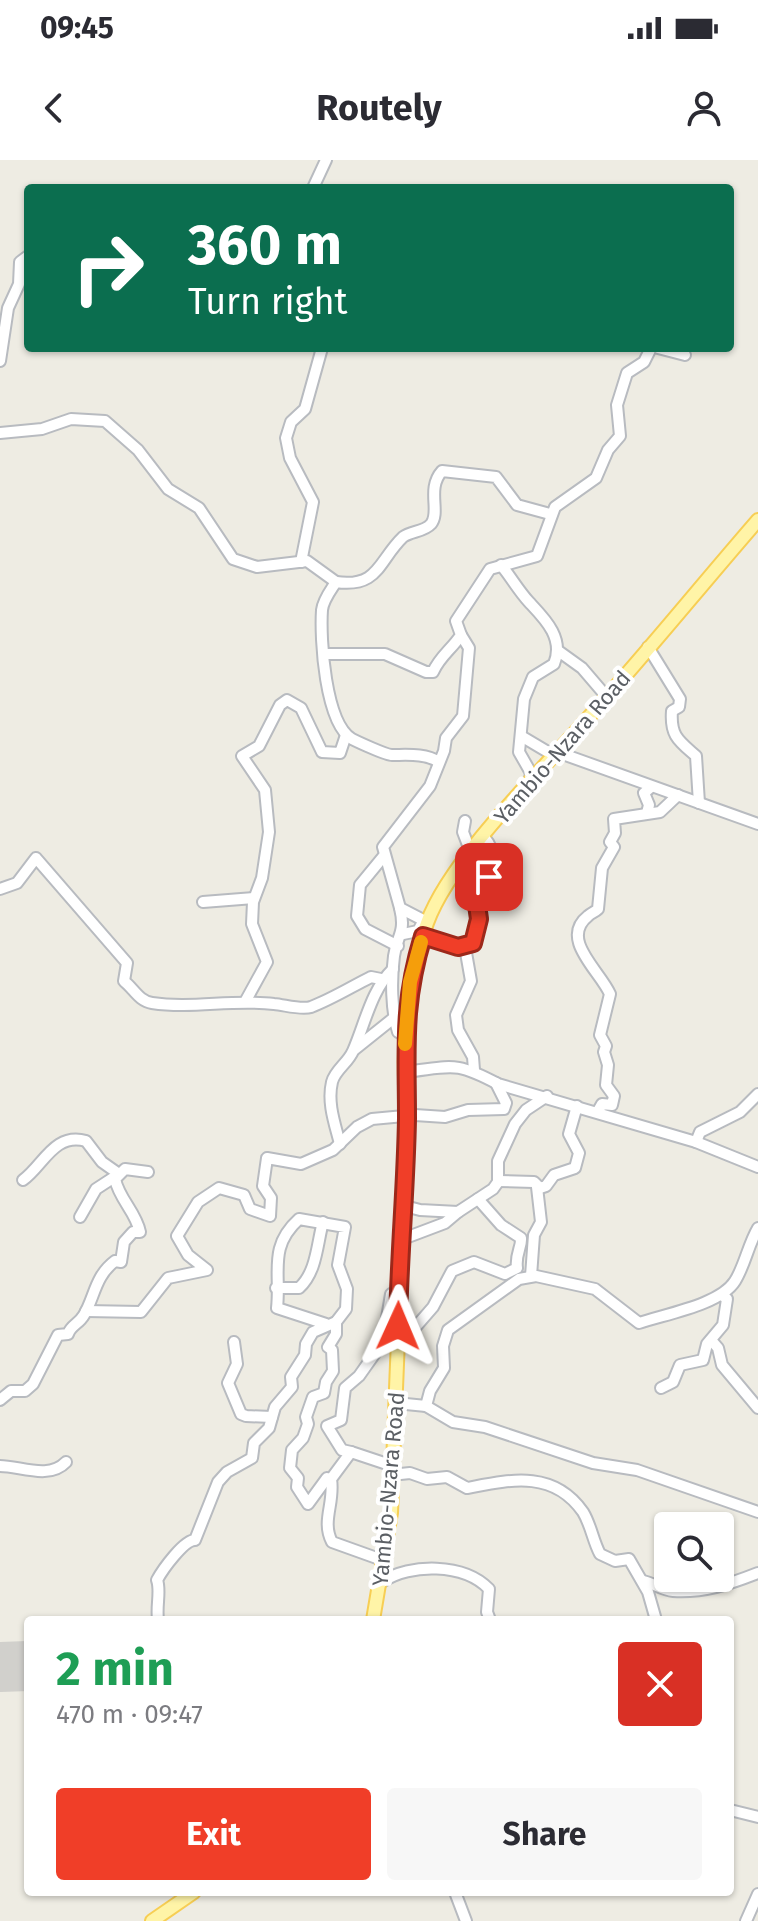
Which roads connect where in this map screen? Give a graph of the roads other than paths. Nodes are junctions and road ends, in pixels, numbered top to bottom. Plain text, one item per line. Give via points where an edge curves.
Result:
1 (326, 160) edge
2 (315, 184) edge
3 (24, 259) edge
4 (321, 352) edge
5 (649, 352) edge
6 (673, 352) edge
7 (685, 355) dead end
8 (0, 361) edge
9 (0, 433) edge
10 (550, 514) junction
11 (758, 520) edge
12 (301, 562) junction
13 (501, 565) junction
14 (336, 582) junction
15 (461, 635) junction
16 (648, 647) junction
17 (557, 650) junction
18 (324, 654) junction
19 (606, 696) junction
20 (346, 735) junction
21 (521, 736) junction
22 (555, 754) junction
23 (439, 762) junction
24 (529, 783) junction
25 (650, 788) junction
26 (678, 795) junction
27 (699, 803) junction
28 (647, 813) junction
29 (465, 821) dead end
30 (758, 824) edge
31 (484, 837) junction
32 (471, 853) junction
33 (383, 857) junction
34 (0, 889) edge
35 (254, 898) junction
36 (203, 902) dead end
37 (400, 908) junction
38 (426, 921) junction
39 (403, 934) junction
40 (423, 936) junction
41 (398, 946) junction
42 (465, 947) junction
43 (393, 969) junction
44 (381, 979) junction
45 (393, 993) junction
46 (408, 996) junction
47 (376, 998) junction
48 (245, 1002) junction
49 (399, 1015) junction
50 (352, 1053) junction
51 (474, 1070) junction
52 (404, 1072) junction
53 (496, 1083) junction
54 (758, 1094) edge
55 (547, 1096) junction
56 (577, 1106) junction
57 (598, 1111) junction
58 (407, 1115) junction
59 (696, 1142) junction
60 (340, 1144) junction
61 (758, 1167) edge
62 (148, 1172) dead end
63 (119, 1174) junction
64 (23, 1180) dead end
65 (498, 1181) junction
66 (537, 1187) junction
67 (478, 1199) junction
68 (401, 1205) junction
69 (458, 1212) junction
70 (80, 1217) dead end
71 (323, 1222) junction
72 (758, 1228) edge
73 (534, 1235) junction
74 (400, 1240) junction
75 (522, 1244) junction
76 (531, 1276) junction
77 (276, 1288) junction
78 (399, 1295) junction
79 (722, 1295) junction
80 (86, 1311) junction
81 (331, 1323) junction
82 (398, 1326) junction
83 (711, 1340) junction
84 (234, 1342) dead end
85 (661, 1388) dead end
86 (0, 1400) edge
87 (396, 1403) junction
88 (426, 1406) junction
89 (758, 1408) edge
90 (272, 1417) junction
91 (351, 1452) junction
92 (66, 1462) dead end
93 (0, 1466) edge
94 (391, 1470) junction
95 (331, 1479) junction
96 (758, 1512) edge
97 (385, 1561) junction
98 (758, 1573) edge
99 (643, 1581) junction
100 (382, 1582) junction
101 (157, 1616) edge
102 (374, 1616) edge
103 (488, 1616) edge
104 (655, 1616) edge
105 (734, 1811) edge
106 (758, 1817) edge
107 (758, 1894) edge
108 (188, 1896) edge
109 (457, 1896) edge
110 (152, 1921) edge
111 (466, 1921) edge
112 (746, 1921) edge

1 - 2 street
3 - 8 street via 8,308
4 - 12 street via 305,409 291,422 286,438 290,458 313,502
5 - 10 street via 627,373 617,405 620,436 596,478 562,499
6 - 7 street
9 - 12 street via 42,429 71,419 105,421 138,450 168,489 199,508 233,559 257,567
10 - 13 street via 537,556
10 - 14 street via 517,505 496,477 446,469 433,484 430,525 405,535 379,570 360,583
11 - 16 main road, Yambio-Nzara Road
12 - 14 street
13 - 15 street via 490,569 462,609 456,621
13 - 17 street via 543,613
14 - 18 street via 322,606
15 - 18 street via 433,672 385,654
15 - 23 street via 469,648 468,689 463,716 446,738
16 - 19 main road, Yambio-Nzara Road
16 - 27 street via 680,699 672,711 672,728 679,743 696,756
17 - 19 street
17 - 21 street via 554,664 528,684
18 - 20 street via 328,697
19 - 22 main road, Yambio-Nzara Road
20 - 23 street via 383,753 430,756
20 - 35 street via 340,753 322,752 301,708 287,700 259,746 242,756 264,786 268,819 262,878
21 - 22 street
21 - 24 street via 519,752 531,773
22 - 24 main road, Yambio-Nzara Road
22 - 25 street
23 - 33 street via 430,786 383,847
24 - 31 main road, Yambio-Nzara Road
25 - 26 street
25 - 28 street via 644,793
26 - 27 street
26 - 28 street via 660,812
27 - 30 street
28 - 57 street via 614,819 614,847 602,868 598,909 577,934 577,945 610,994 600,1035 606,1046 606,1085 614,1096 612,1105 602,1104
29 - 32 street
31 - 32 main road, Yambio-Nzara Road
31 - 42 street via 493,853 491,872 477,905 476,936
32 - 38 main road, Yambio-Nzara Road
33 - 37 street
33 - 41 street via 360,885 357,916 365,929
34 - 48 street via 17,883 36,858 127,963 124,981 139,998 177,1007
35 - 36 street
35 - 48 street via 252,924 267,962
37 - 38 street
37 - 39 street
38 - 39 street via 418,931
38 - 40 main road, Yambio-Nzara Road
39 - 41 street
40 - 42 street
40 - 46 main road, Yambio-Nzara Road
41 - 43 street
42 - 51 street via 471,981 456,1015
43 - 44 street
43 - 45 street
44 - 47 street
44 - 48 street via 371,977 306,1008
45 - 46 street
45 - 47 street
45 - 49 street
46 - 49 main road, Yambio-Nzara Road
47 - 50 street
49 - 50 street
49 - 52 main road, Yambio-Nzara Road via 405,1036
50 - 60 street via 331,1087
51 - 52 street via 432,1066
51 - 53 street
52 - 58 main road, Yambio-Nzara Road
53 - 55 street
53 - 58 street via 504,1109 445,1117
54 - 59 street via 743,1110 700,1132
55 - 56 street
55 - 65 street via 515,1124 498,1161
56 - 57 street
56 - 66 street via 569,1134 579,1153 577,1164
57 - 59 street
58 - 60 street via 372,1119
58 - 68 main road, Yambio-Nzara Road
59 - 61 street
60 - 80 street via 301,1164 267,1158 263,1186 272,1204 267,1217 250,1209 238,1192 219,1188 201,1198 177,1236 188,1255 207,1270 168,1278 141,1312
62 - 63 street via 125,1169
63 - 64 street via 86,1141 71,1139 37,1161
63 - 70 street via 96,1189
63 - 80 street via 118,1193 140,1232 124,1242 121,1262 104,1269
65 - 66 street via 534,1182
65 - 67 street
66 - 73 street via 541,1222
67 - 69 street
67 - 75 street
68 - 69 street
68 - 74 main road, Yambio-Nzara Road
69 - 74 street via 445,1223
71 - 77 street via 306,1280 299,1288
71 - 77 street via 305,1217 289,1228 275,1260
71 - 81 street via 345,1227 338,1265 347,1289 346,1309
72 - 79 street via 736,1279
73 - 75 street
73 - 76 street
74 - 78 main road, Yambio-Nzara Road
75 - 82 street via 515,1256 516,1269 505,1274 474,1262 452,1271 433,1307 413,1330
76 - 79 street via 597,1290 640,1323
76 - 88 street via 505,1287 448,1330 444,1368
77 - 81 street via 277,1308
78 - 82 main road, Yambio-Nzara Road
78 - 91 street via 391,1294 388,1301 383,1342 345,1388 341,1420 327,1426 342,1450
79 - 83 street via 727,1299 723,1325
80 - 86 street via 68,1334 58,1335 33,1384
81 - 90 street via 307,1341 291,1377 292,1387
81 - 95 street via 336,1334 328,1347 333,1371 324,1393 309,1405 308,1424 292,1450 290,1468 308,1504
82 - 87 main road, Yambio-Nzara Road
83 - 85 street via 703,1360 680,1365 673,1382
83 - 89 street via 722,1365
84 - 90 street via 237,1364 228,1383 238,1407 246,1416
87 - 88 street
87 - 94 main road, Yambio-Nzara Road
88 - 96 street via 453,1422 485,1427 593,1463 637,1470
90 - 101 street via 254,1443 252,1458 218,1482 195,1540 184,1543 160,1574
91 - 94 street
91 - 95 street
92 - 93 street via 40,1471
94 - 97 main road, Yambio-Nzara Road
94 - 99 street via 427,1479 447,1477 467,1488 485,1482 543,1481 582,1511 600,1554 615,1561 629,1559
95 - 97 street via 327,1534 332,1542
97 - 100 main road, Yambio-Nzara Road
98 - 99 street via 716,1589 670,1591
99 - 104 street
100 - 102 main road, Yambio-Nzara Road
100 - 103 street via 415,1569 466,1575 489,1589
105 - 106 street
107 - 112 street
108 - 110 main road
109 - 111 street

